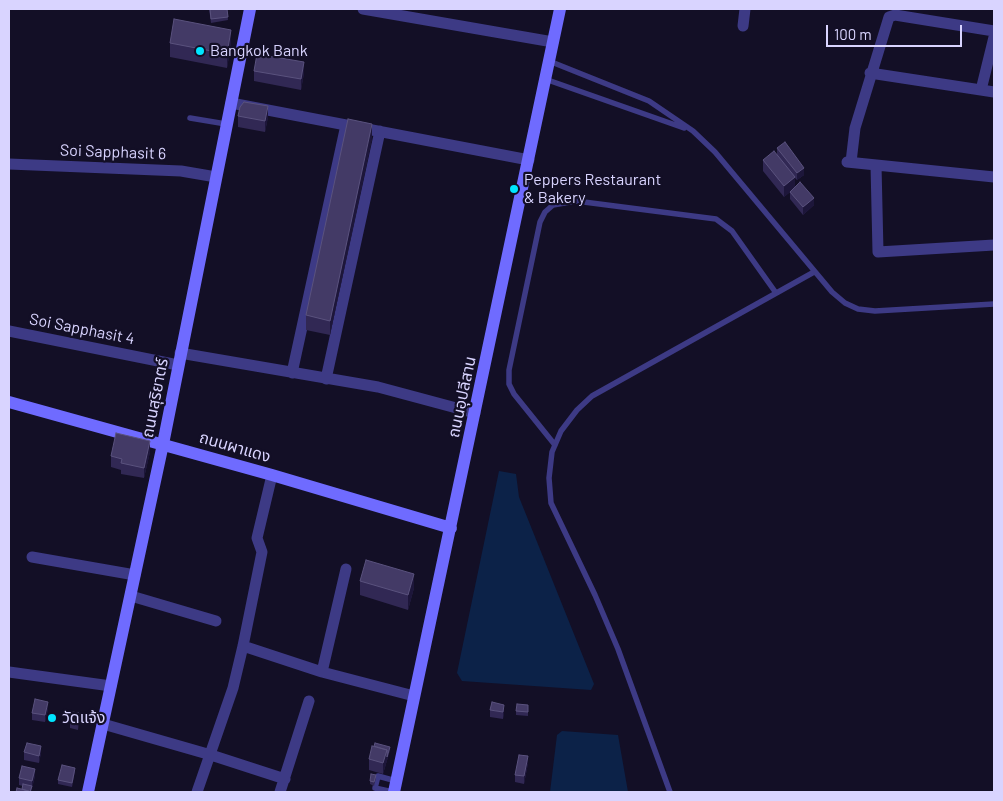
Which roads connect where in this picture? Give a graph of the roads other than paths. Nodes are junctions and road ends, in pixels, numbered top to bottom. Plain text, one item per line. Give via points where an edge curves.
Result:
1 (250, 9) edge
2 (363, 9) edge
3 (560, 9) edge
4 (745, 9) edge
5 (743, 26) dead end
6 (994, 31) edge
7 (994, 36) edge
8 (553, 42) junction
9 (549, 60) junction
10 (870, 73) junction
11 (546, 79) junction
12 (981, 90) junction
13 (994, 92) edge
14 (231, 103) junction
15 (190, 118) dead end
16 (226, 124) junction
17 (346, 125) junction
18 (380, 131) junction
19 (693, 131) junction
20 (529, 160) junction
21 (9, 164) edge
22 (876, 165) junction
23 (216, 177) junction
24 (994, 177) edge
25 (994, 245) edge
26 (814, 272) junction
27 (776, 293) junction
28 (994, 304) edge
29 (9, 331) edge
30 (179, 359) junction
31 (292, 373) junction
32 (326, 379) junction
33 (9, 402) edge
34 (475, 413) junction
35 (163, 444) junction
36 (555, 446) junction
37 (272, 475) junction
38 (451, 528) junction
39 (32, 558) dead end
40 (346, 569) dead end
41 (135, 575) junction
42 (130, 596) junction
43 (216, 620) dead end
44 (243, 646) junction
45 (9, 672) edge
46 (322, 672) junction
47 (111, 686) junction
48 (414, 696) junction
49 (309, 702) dead end
50 (103, 724) junction
51 (211, 755) junction
52 (285, 779) junction
53 (394, 788) edge
54 (88, 792) edge
55 (197, 792) edge
56 (280, 792) edge
57 (670, 792) edge

1 - 14 street, ถนนสุริยาตร์
2 - 8 street
3 - 8 street, ถนนอุปลีสาน
4 - 5 street
6 - 10 street via 892,15 887,20
7 - 12 street
8 - 9 street, ถนนอุปลีสาน
9 - 11 street, ถนนอุปลีสาน
9 - 19 lane via 649,101
10 - 12 street
10 - 22 street via 849,162
11 - 19 lane
11 - 20 street, ถนนอุปลีสาน
12 - 13 street
14 - 16 street, ถนนสุริยาตร์
14 - 17 street
15 - 16 lane
16 - 23 street, ถนนสุริยาตร์
17 - 18 street
17 - 31 street
18 - 20 street
18 - 32 street
19 - 26 lane
20 - 34 street, ถนนอุปลีสาน
21 - 23 street, Soi Sapphasit 6 via 181,171
22 - 24 street
22 - 25 street via 878,252
23 - 30 street, ถนนสุริยาตร์
26 - 27 lane
26 - 28 lane via 838,298 858,309 875,311
27 - 36 lane via 592,396 561,431
27 - 36 lane via 732,232 716,219 576,201 553,206 540,222 509,370 509,384
29 - 30 street, Soi Sapphasit 4
30 - 31 street, Soi Sapphasit 4
30 - 35 street, ถนนสุริยาตร์
31 - 32 street, Soi Sapphasit 4
32 - 34 street, Soi Sapphasit 4 via 378,388
33 - 35 street, ถนนผาแดง
34 - 38 street, ถนนอุปลีสาน
35 - 37 street, ถนนผาแดง
35 - 41 street, ถนนสุริยาตร์
36 - 57 lane via 549,478 552,504 596,595
37 - 38 street, ถนนผาแดง
37 - 44 street via 257,538 262,552
38 - 48 street, ถนนอุปลีสาน
39 - 41 street
40 - 46 street
41 - 42 street, ถนนสุริยาตร์
42 - 43 street
42 - 47 street, ถนนสุริยาตร์
44 - 46 street
44 - 51 street
45 - 47 street
46 - 48 street
47 - 50 street, ถนนสุริยาตร์
48 - 53 street, ถนนอุปลีสาน
49 - 52 street
50 - 51 street
50 - 54 street, ถนนสุริยาตร์
51 - 52 street
51 - 55 street
52 - 56 street

